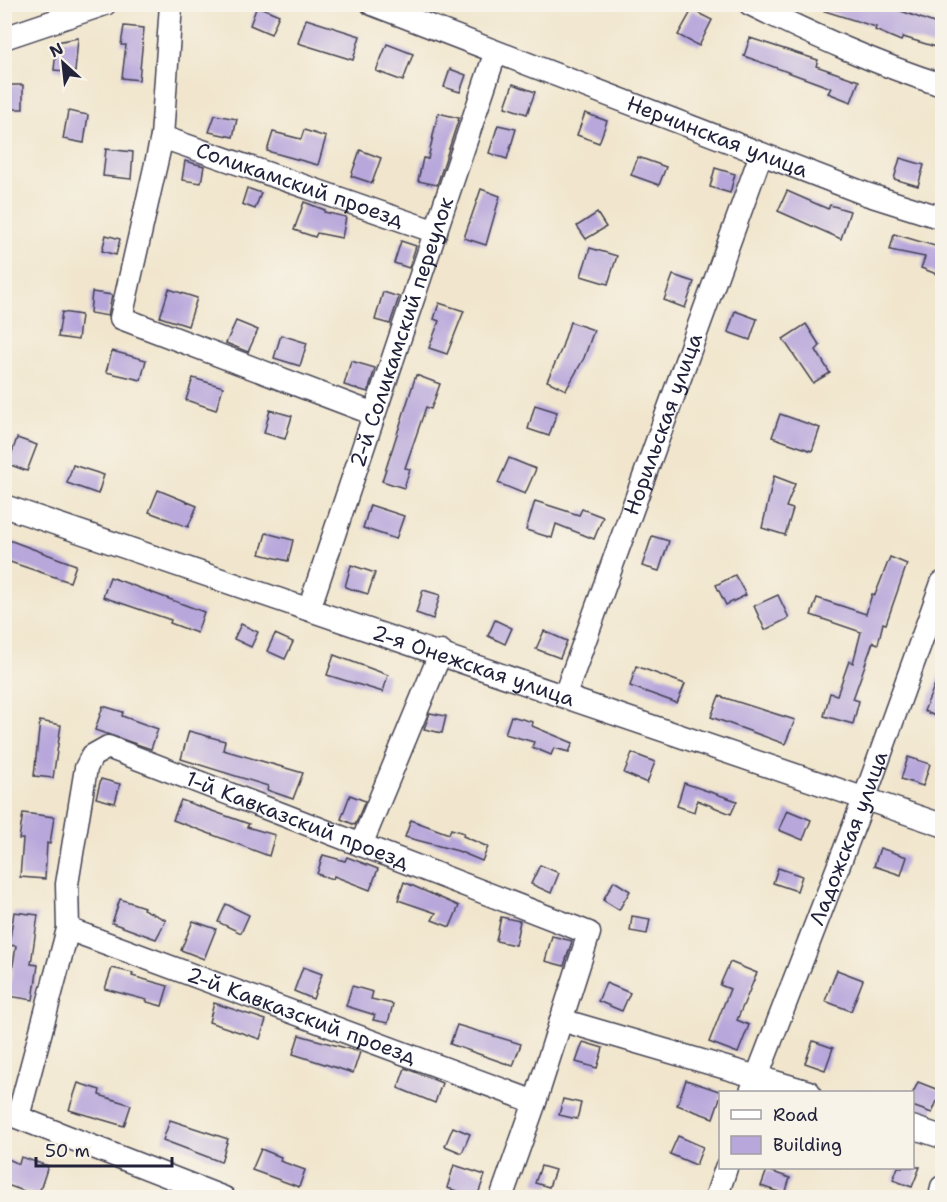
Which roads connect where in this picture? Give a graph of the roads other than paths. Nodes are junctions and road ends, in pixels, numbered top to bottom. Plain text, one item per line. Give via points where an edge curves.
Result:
1 (105, 4) edge
2 (171, 4) edge
3 (372, 4) edge
4 (750, 4) edge
5 (4, 38) edge
6 (495, 54) junction
7 (942, 85) edge
8 (162, 137) junction
9 (761, 154) junction
10 (942, 218) edge
11 (436, 232) junction
12 (374, 414) junction
13 (4, 506) edge
14 (942, 583) edge
15 (309, 609) junction
16 (441, 652) junction
17 (565, 695) junction
18 (866, 797) junction
19 (942, 825) edge
20 (361, 845) junction
21 (68, 929) junction
22 (561, 1020) junction
23 (754, 1084) edge
24 (802, 1091) edge
25 (536, 1102) junction
26 (11, 1114) edge
27 (914, 1128) edge
28 (942, 1137) edge
29 (725, 1169) edge
30 (942, 1187) edge
31 (224, 1197) edge
32 (501, 1197) edge
33 (716, 1197) edge
34 (940, 1197) edge

1 - 5 street
2 - 8 street
3 - 6 street, Нерчинская улица
4 - 7 street via 819,37
6 - 9 street, Нерчинская улица
6 - 11 street, 2-й Соликамский переулок
8 - 11 street, Соликамский проезд
8 - 12 street via 121,318
9 - 10 street, Нерчинская улица
9 - 17 street, Норильская улица
11 - 12 street, 2-й Соликамский переулок
12 - 15 street, 2-й Соликамский переулок
13 - 15 street, 2-я Онежская улица
14 - 18 street, Ладожская улица
15 - 16 street, 2-я Онежская улица
16 - 17 street, 2-я Онежская улица
16 - 20 street
17 - 18 street, 2-я Онежская улица
18 - 19 street, 2-я Онежская улица
18 - 23 street, Ладожская улица
20 - 21 street, 1-й Кавказский проезд via 108,747 92,756 86,768 67,884
20 - 22 street, 1-й Кавказский проезд via 589,933
21 - 25 street, 2-й Кавказский проезд
21 - 26 street, 1-й Кавказский проезд
22 - 23 street
22 - 25 street, 1-й Кавказский проезд
23 - 24 street
25 - 32 street, 1-й Кавказский проезд
26 - 31 street
27 - 28 street
29 - 33 street
30 - 34 street

